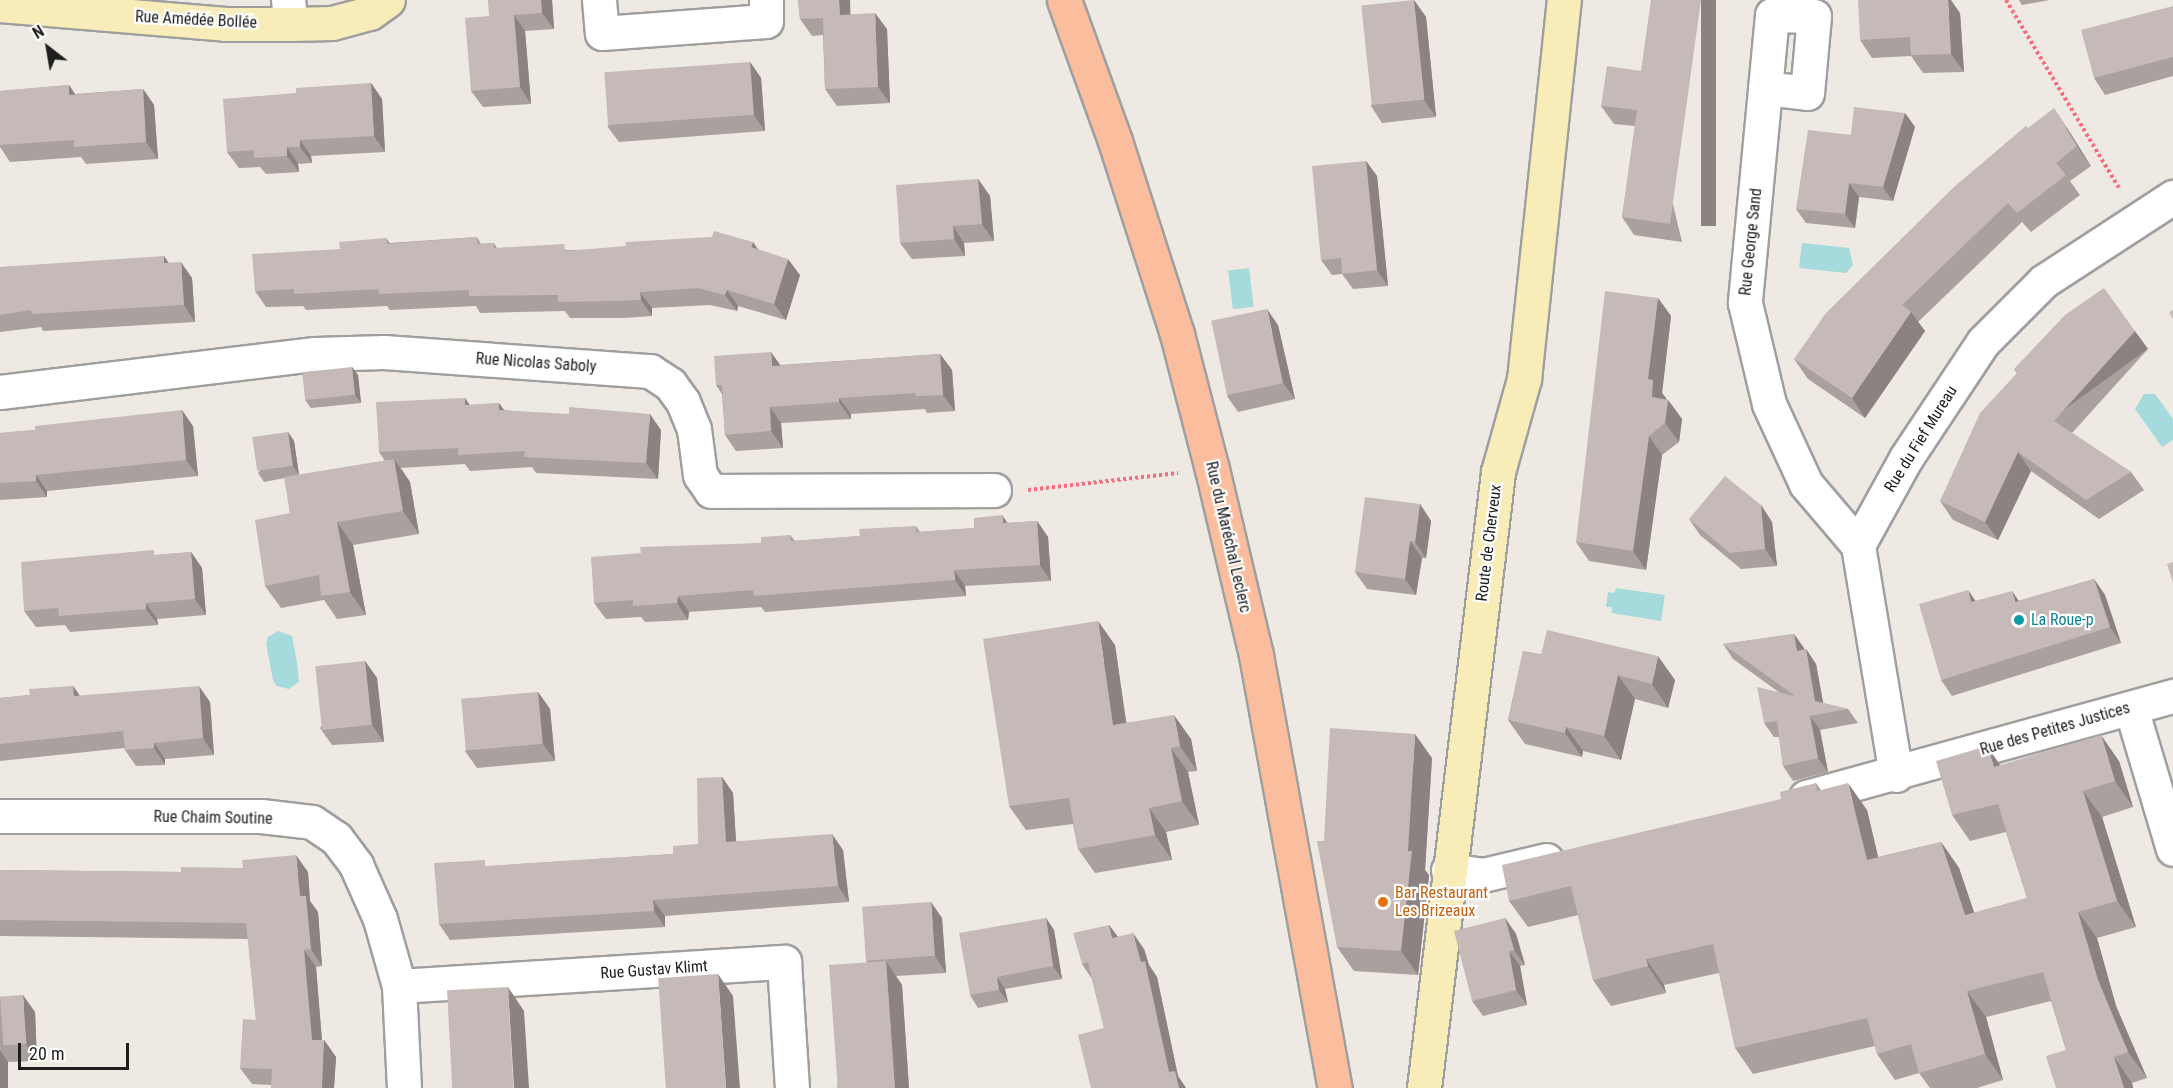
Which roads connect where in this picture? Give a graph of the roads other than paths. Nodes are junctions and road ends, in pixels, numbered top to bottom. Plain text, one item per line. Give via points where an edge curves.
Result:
1 (388, 0) edge
2 (599, 0) edge
3 (766, 0) edge
4 (1064, 0) edge
5 (1564, 0) edge
6 (0, 5) edge
7 (94, 7) edge
8 (290, 12) edge
9 (1765, 88) dead end
10 (2173, 196) edge
11 (0, 392) edge
12 (994, 490) road end
13 (1858, 545) junction
14 (2173, 696) edge
15 (2131, 708) junction
16 (1896, 775) junction
17 (1781, 803) edge
18 (0, 816) edge
19 (2173, 849) edge
20 (1575, 853) edge
21 (1448, 870) junction
22 (399, 986) junction
23 (1421, 1085) edge
24 (404, 1088) edge
25 (792, 1088) edge
26 (1335, 1088) edge

1 - 8 main road, Rue Amédée Bollée via 370,13 332,23
2 - 3 street via 602,33 766,21
4 - 26 main road, Rue du Maréchal Leclerc via 1115,141 1177,334 1212,469 1256,655
5 - 21 main road, Route de Cherveux via 1524,379 1498,472
6 - 7 main road, Rue Amédée Bollée
7 - 8 main road, Rue Amédée Bollée via 236,24
9 - 13 street, Rue George Sand via 1745,303 1769,404 1806,484
10 - 13 street, Rue du Fief Mureau via 2044,281 1983,342 1906,458
11 - 12 street, Rue Nicolas Saboly via 315,354 384,352 650,371 670,384 683,402 694,429 700,475 711,491
13 - 16 street
14 - 15 street, Rue des Petites Justices
15 - 16 street, Rue des Petites Justices
15 - 19 street
16 - 17 street, Rue des Petites Justices
18 - 22 street, Rue Chaim Soutine via 261,816 312,822 336,838 356,865 380,919
20 - 21 street via 1484,875
21 - 23 main road, Route de Cherveux
22 - 24 street, Rue Chaim Soutine
22 - 25 street, Rue Gustav Klimt via 784,962

